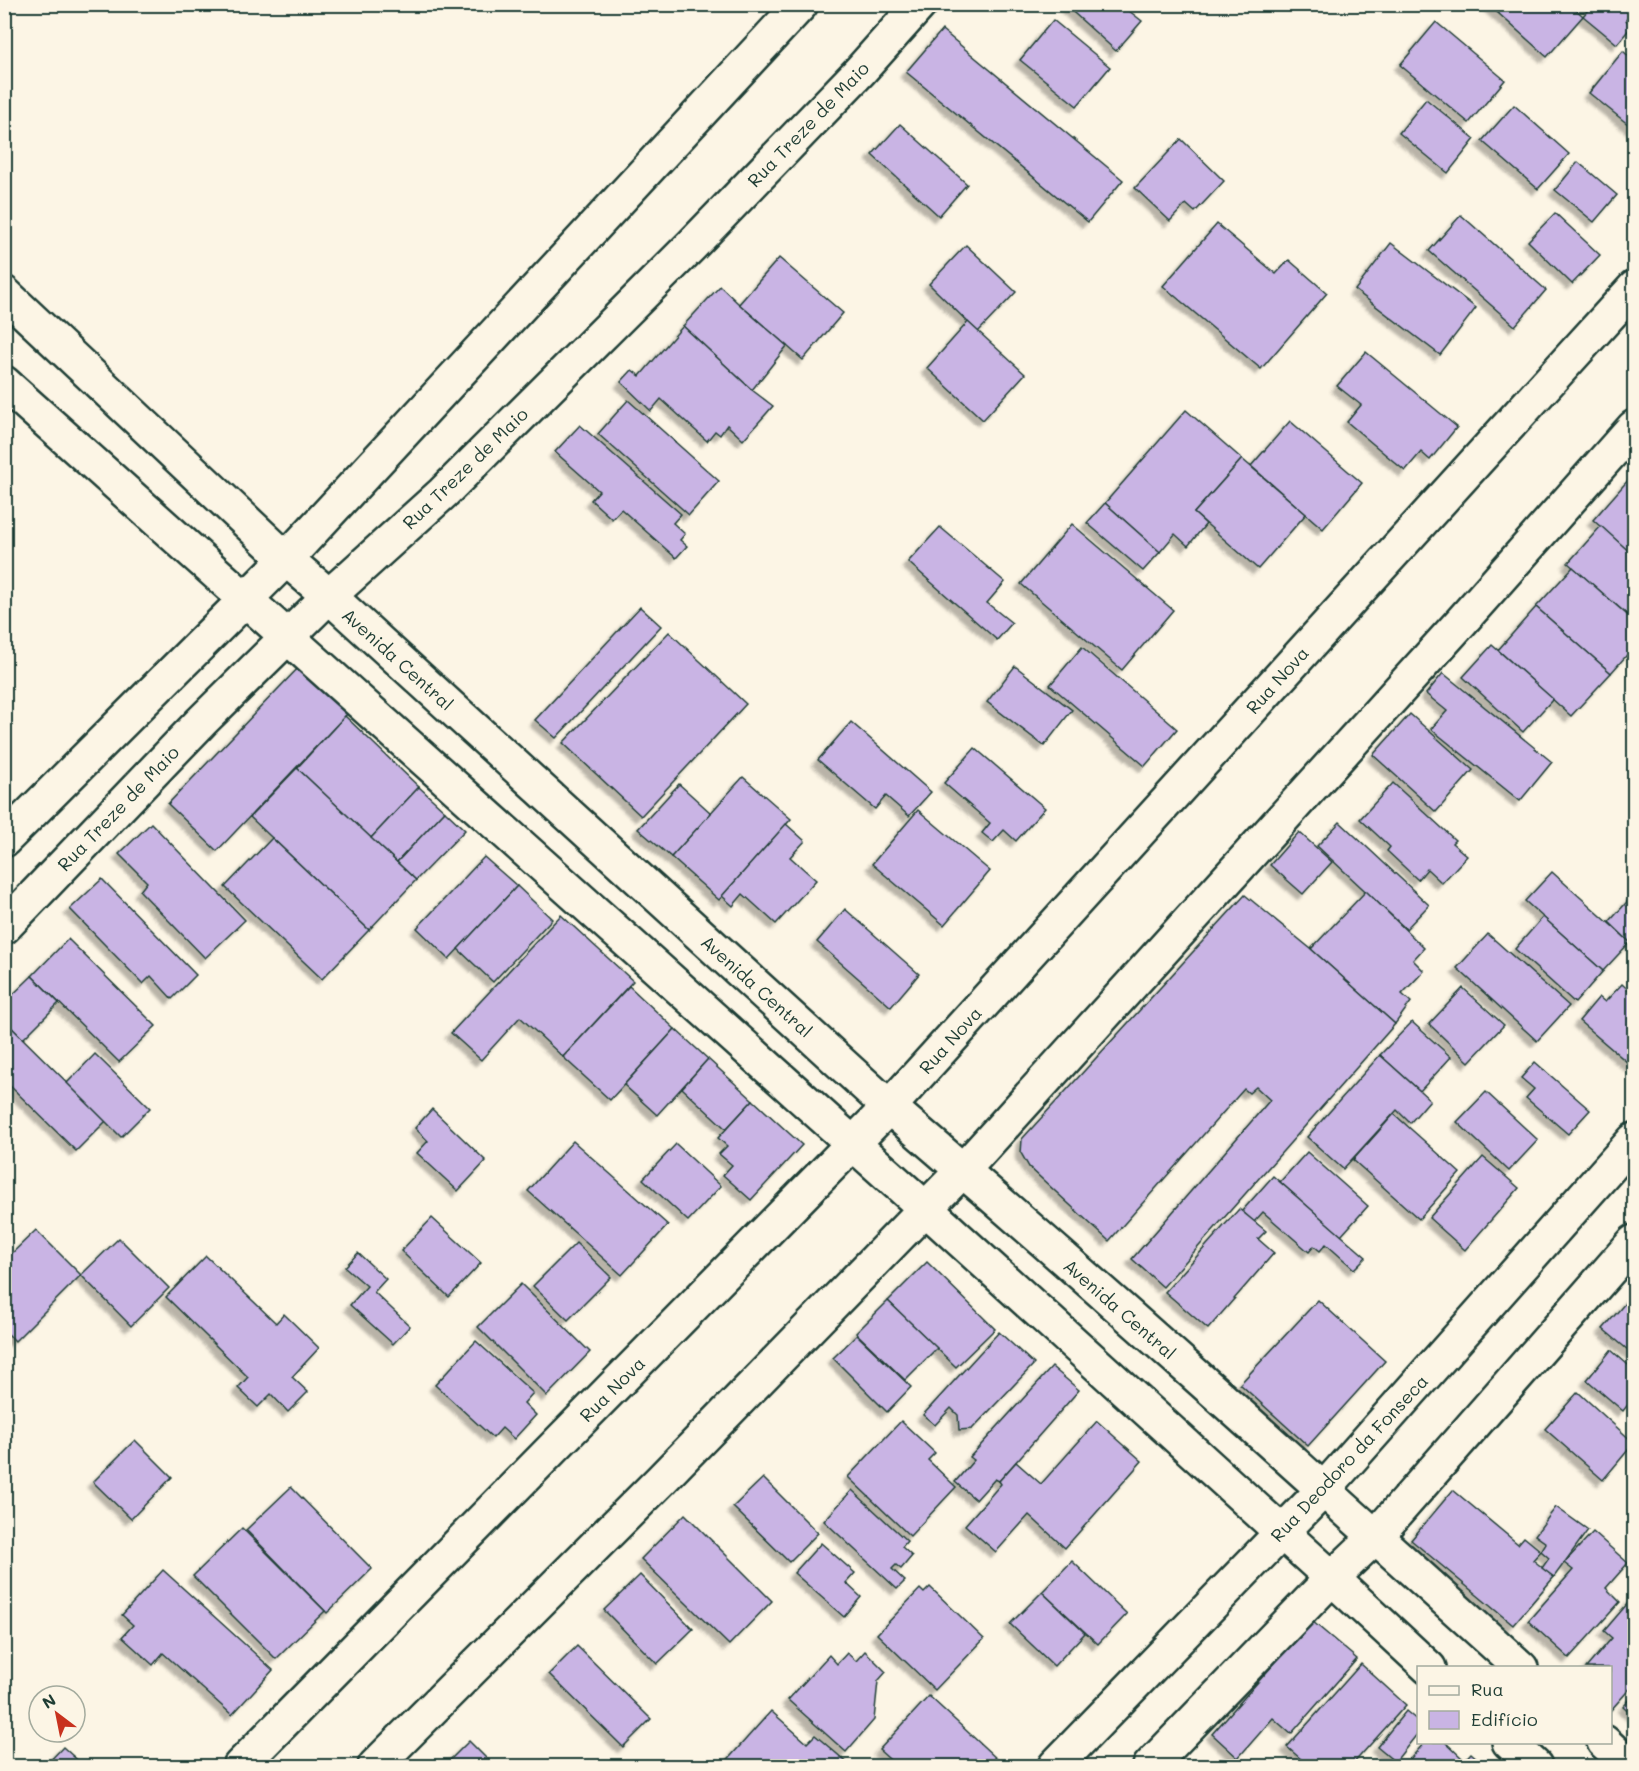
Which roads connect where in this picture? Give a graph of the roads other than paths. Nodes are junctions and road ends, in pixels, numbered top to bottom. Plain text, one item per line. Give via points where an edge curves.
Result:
1 (801, 4) edge
2 (921, 4) edge
3 (1635, 288) edge
4 (4, 292) edge
5 (4, 384) edge
6 (1635, 427) edge
7 (286, 559) junction
8 (329, 596) junction
9 (245, 600) junction
10 (287, 638) junction
11 (4, 840) edge
12 (4, 927) edge
13 (889, 1107) junction
14 (1635, 1140) edge
15 (853, 1144) junction
16 (963, 1170) junction
17 (926, 1209) junction
18 (1635, 1242) edge
19 (1324, 1489) junction
20 (1281, 1533) junction
21 (1376, 1536) junction
22 (1332, 1578) junction
23 (1427, 1666) edge
24 (1519, 1666) edge
25 (1510, 1744) edge
26 (1605, 1744) edge
27 (240, 1767) edge
28 (375, 1767) edge
29 (1055, 1767) edge
30 (1150, 1767) edge
31 (1535, 1767) edge
32 (1630, 1767) edge

1 - 7 street
2 - 8 street, Rua Treze de Maio via 692,245 443,493
3 - 13 street, Rua Nova
4 - 7 street, Avenida Central
5 - 9 street
6 - 16 street
7 - 8 street, Avenida Central
7 - 9 street
8 - 10 street, Rua Treze de Maio
8 - 13 street, Avenida Central
9 - 10 street
9 - 11 street
10 - 12 street, Rua Treze de Maio
10 - 15 street
13 - 15 street, Rua Nova
13 - 16 street, Avenida Central
14 - 19 street, Rua Deodoro da Fonseca
15 - 17 street
15 - 27 street, Rua Nova
16 - 17 street
16 - 19 street, Avenida Central
17 - 20 street
17 - 28 street
18 - 21 street
19 - 20 street, Rua Deodoro da Fonseca
19 - 21 street, Avenida Central
20 - 22 street
20 - 29 street, Rua Deodoro da Fonseca
21 - 22 street
21 - 24 street, Avenida Central
22 - 23 street
22 - 30 street
25 - 31 street
26 - 32 street

